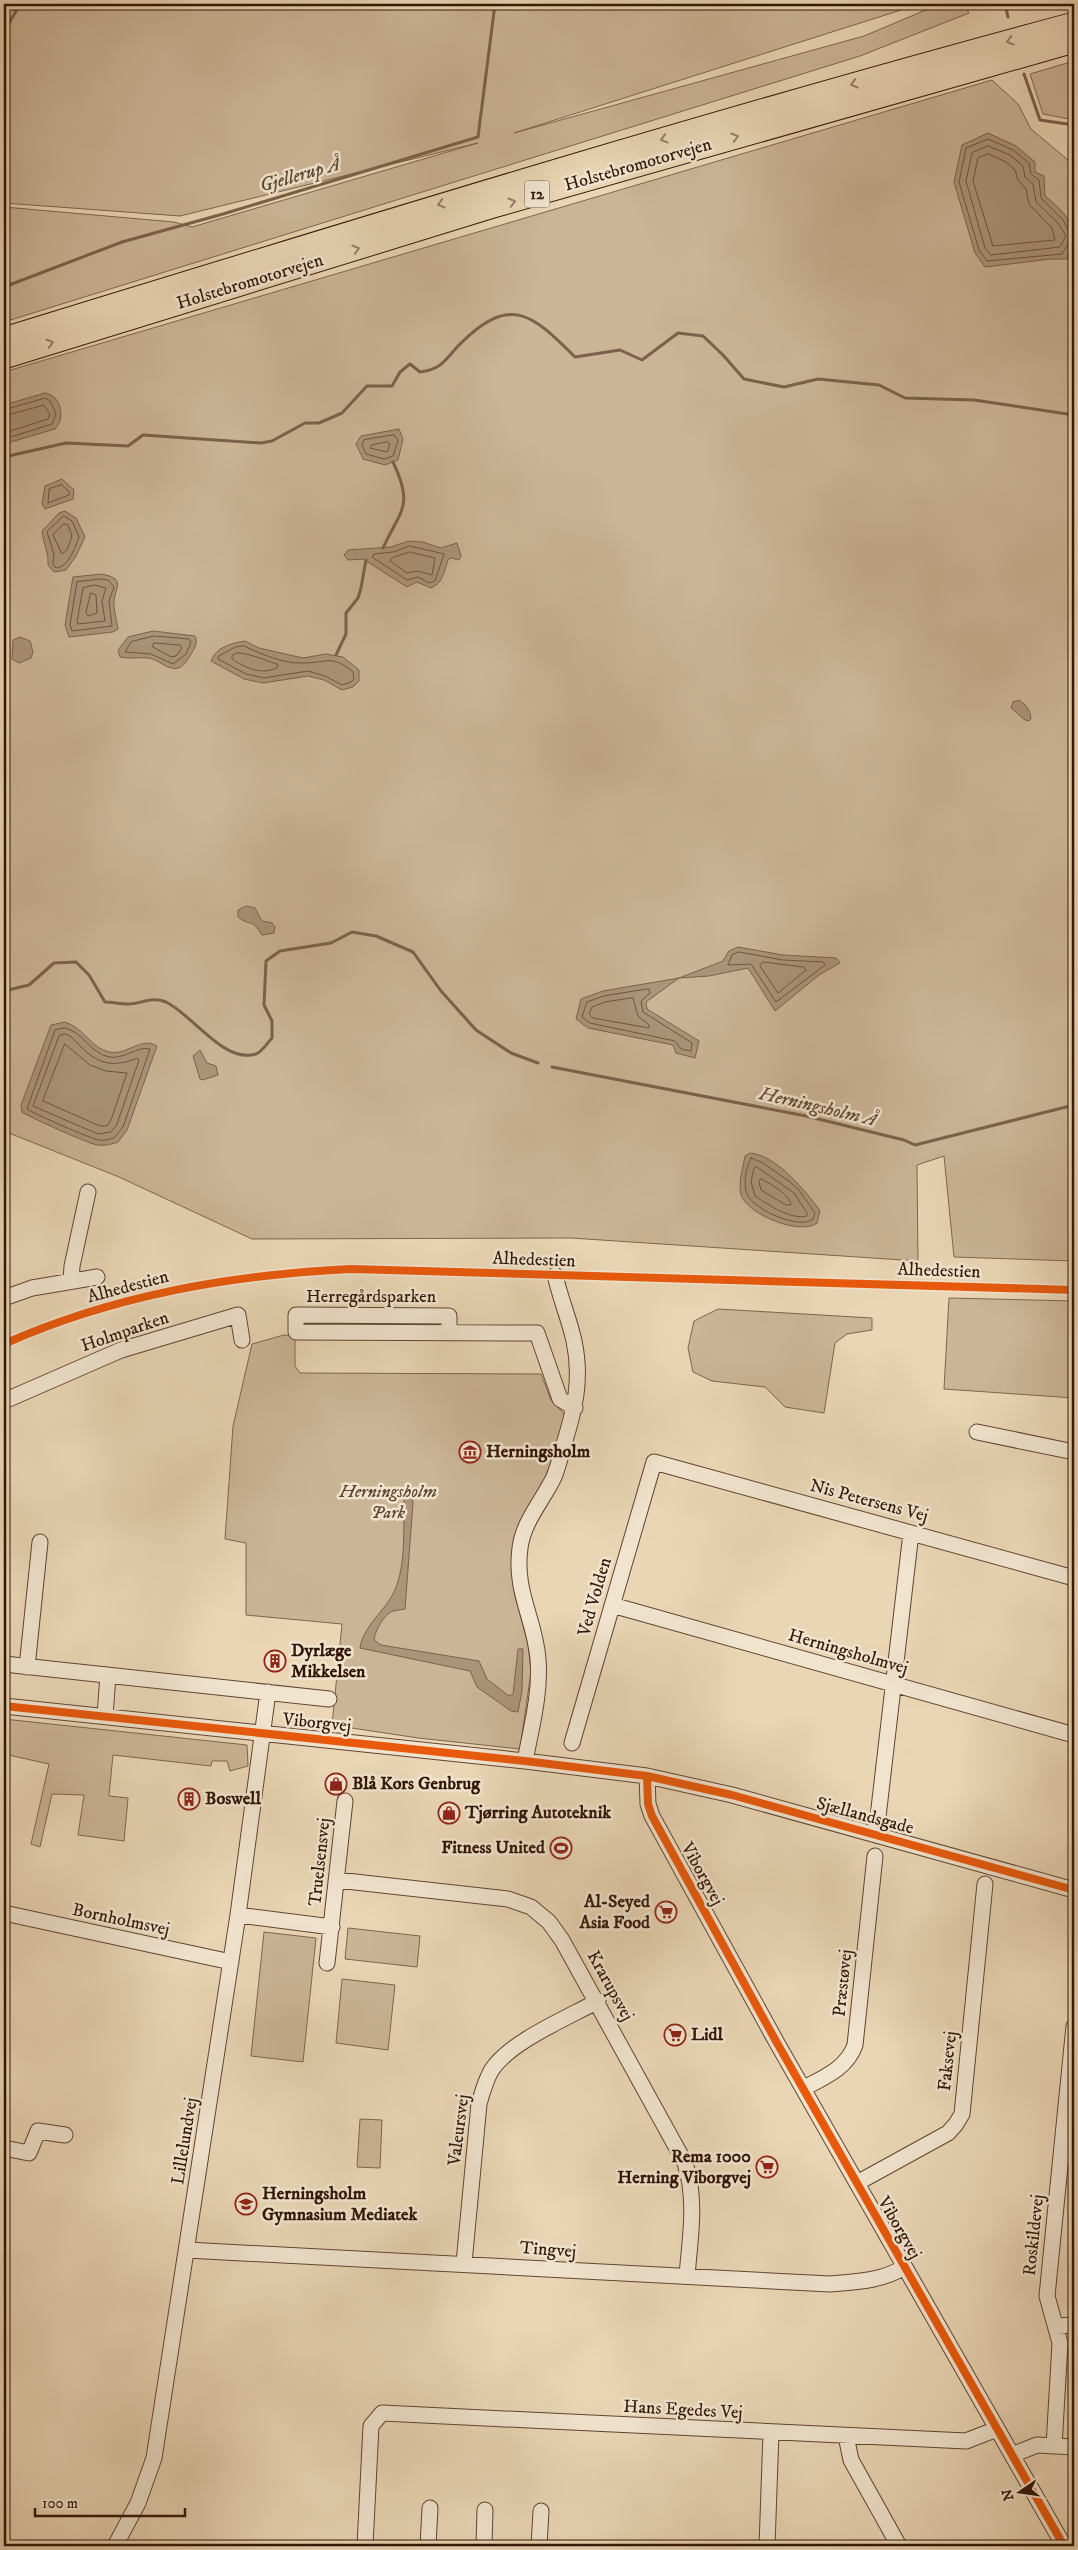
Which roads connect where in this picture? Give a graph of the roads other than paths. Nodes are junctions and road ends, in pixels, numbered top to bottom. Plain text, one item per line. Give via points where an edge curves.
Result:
1 (1074, 22) edge
2 (1074, 42) edge
3 (4, 338) edge
4 (4, 358) edge
5 (88, 1192) dead end
6 (555, 1275) dead end
7 (97, 1277) dead end
8 (71, 1281) junction
9 (4, 1298) edge
10 (449, 1332) junction
11 (242, 1340) dead end
12 (4, 1401) edge
13 (575, 1408) junction
14 (978, 1432) dead end
15 (1074, 1452) edge
16 (654, 1462) joint
17 (911, 1532) junction
18 (40, 1542) dead end
19 (1074, 1578) edge
20 (612, 1605) junction
21 (4, 1664) edge
22 (27, 1667) junction
23 (108, 1675) junction
24 (895, 1685) junction
25 (268, 1692) junction
26 (329, 1699) dead end
27 (4, 1706) edge
28 (105, 1716) junction
29 (263, 1733) junction
30 (1074, 1735) edge
31 (572, 1743) dead end
32 (525, 1761) junction
33 (647, 1776) junction
34 (345, 1802) dead end
35 (876, 1834) junction
36 (875, 1856) dead end
37 (337, 1880) junction
38 (985, 1884) dead end
39 (1074, 1890) edge
40 (4, 1913) edge
41 (238, 1915) junction
42 (332, 1927) junction
43 (231, 1962) junction
44 (328, 1963) dead end
45 (598, 2001) junction
46 (1074, 2026) edge
47 (804, 2088) junction
48 (65, 2135) dead end
49 (4, 2148) edge
50 (856, 2182) junction
51 (188, 2250) junction
52 (464, 2263) junction
53 (904, 2267) junction
54 (687, 2276) junction
55 (1074, 2325) edge
56 (1056, 2326) junction
57 (997, 2429) junction
58 (771, 2433) junction
59 (846, 2436) junction
60 (1054, 2446) junction
61 (1074, 2447) edge
62 (1012, 2455) junction
63 (430, 2508) dead end
64 (485, 2510) dead end
65 (540, 2511) dead end
66 (115, 2546) edge
67 (365, 2546) edge
68 (428, 2546) edge
69 (484, 2546) edge
70 (539, 2546) edge
71 (767, 2546) edge
72 (899, 2546) edge
73 (1064, 2546) edge

1 -> 3 highway, Holstebromotorvejen / 12 via 480,192
4 -> 2 highway, Holstebromotorvejen / 12 via 490,208
5 - 8 street
6 - 13 street via 579,1363
7 - 8 street
8 - 9 street via 32,1288
10 - 10 street, Herregårdsparken via 449,1316 296,1315 296,1332
10 - 13 street, Herregårdsparken via 538,1333 560,1399
11 - 12 street, Holmparken via 238,1315 121,1350
13 - 32 street via 554,1476 520,1546 520,1591 538,1660 538,1680
14 - 15 street
16 - 17 street, Nis Petersens Vej
16 - 20 street, Ved Volden
17 - 19 street, Nis Petersens Vej
17 - 24 street
18 - 22 street
20 - 24 street, Herningsholmvej
20 - 31 street, Ved Volden
21 - 22 street
22 - 23 street
23 - 25 street
23 - 28 street
24 - 30 street, Herningsholmvej
24 - 35 street
25 - 26 street
25 - 29 street
27 - 28 street, Viborgvej
28 - 29 street, Viborgvej
29 - 32 street, Viborgvej
29 - 41 street, Lillelundvej
32 - 33 street, Viborgvej
33 - 35 street, Sjællandsgade
33 - 47 street, Viborgvej via 652,1816
34 - 37 street, Truelsensvej
35 - 39 street, Sjællandsgade
36 - 47 street, Præstøvej via 855,2045 851,2057 842,2066
37 - 42 street, Truelsensvej
37 - 45 street, Krarupsvej via 508,1899 531,1907 549,1922 562,1940
38 - 50 street, Faksevej via 962,2114 948,2133
40 - 43 street, Bornholmsvej
41 - 42 street, Truelsensvej
41 - 43 street, Lillelundvej
42 - 44 street, Truelsensvej
43 - 51 street, Lillelundvej
45 - 52 street, Valeursvej via 518,2045 492,2070 479,2104
45 - 54 street, Krarupsvej via 685,2163 691,2182 692,2203
46 - 56 street, Roskildevej via 1047,2296
47 - 50 street, Viborgvej
48 - 49 street via 38,2131 29,2153
50 - 53 street, Viborgvej
51 - 52 street, Tingvej
51 - 66 street, Lillelundvej via 154,2458 138,2503
52 - 54 street, Tingvej
53 - 54 street, Tingvej via 875,2278 830,2284
53 - 57 street, Viborgvej
55 - 56 street
56 - 60 street, Roskildevej via 1060,2343
57 - 59 street, Hans Egedes Vej via 966,2441
57 - 62 street, Viborgvej
58 - 59 street, Hans Egedes Vej
58 - 67 street, Hans Egedes Vej via 382,2413 371,2426
58 - 71 street
59 - 72 street via 851,2460
60 - 61 street
60 - 62 street via 1037,2445
62 - 73 street, Viborgvej
63 - 68 street
64 - 69 street
65 - 70 street

